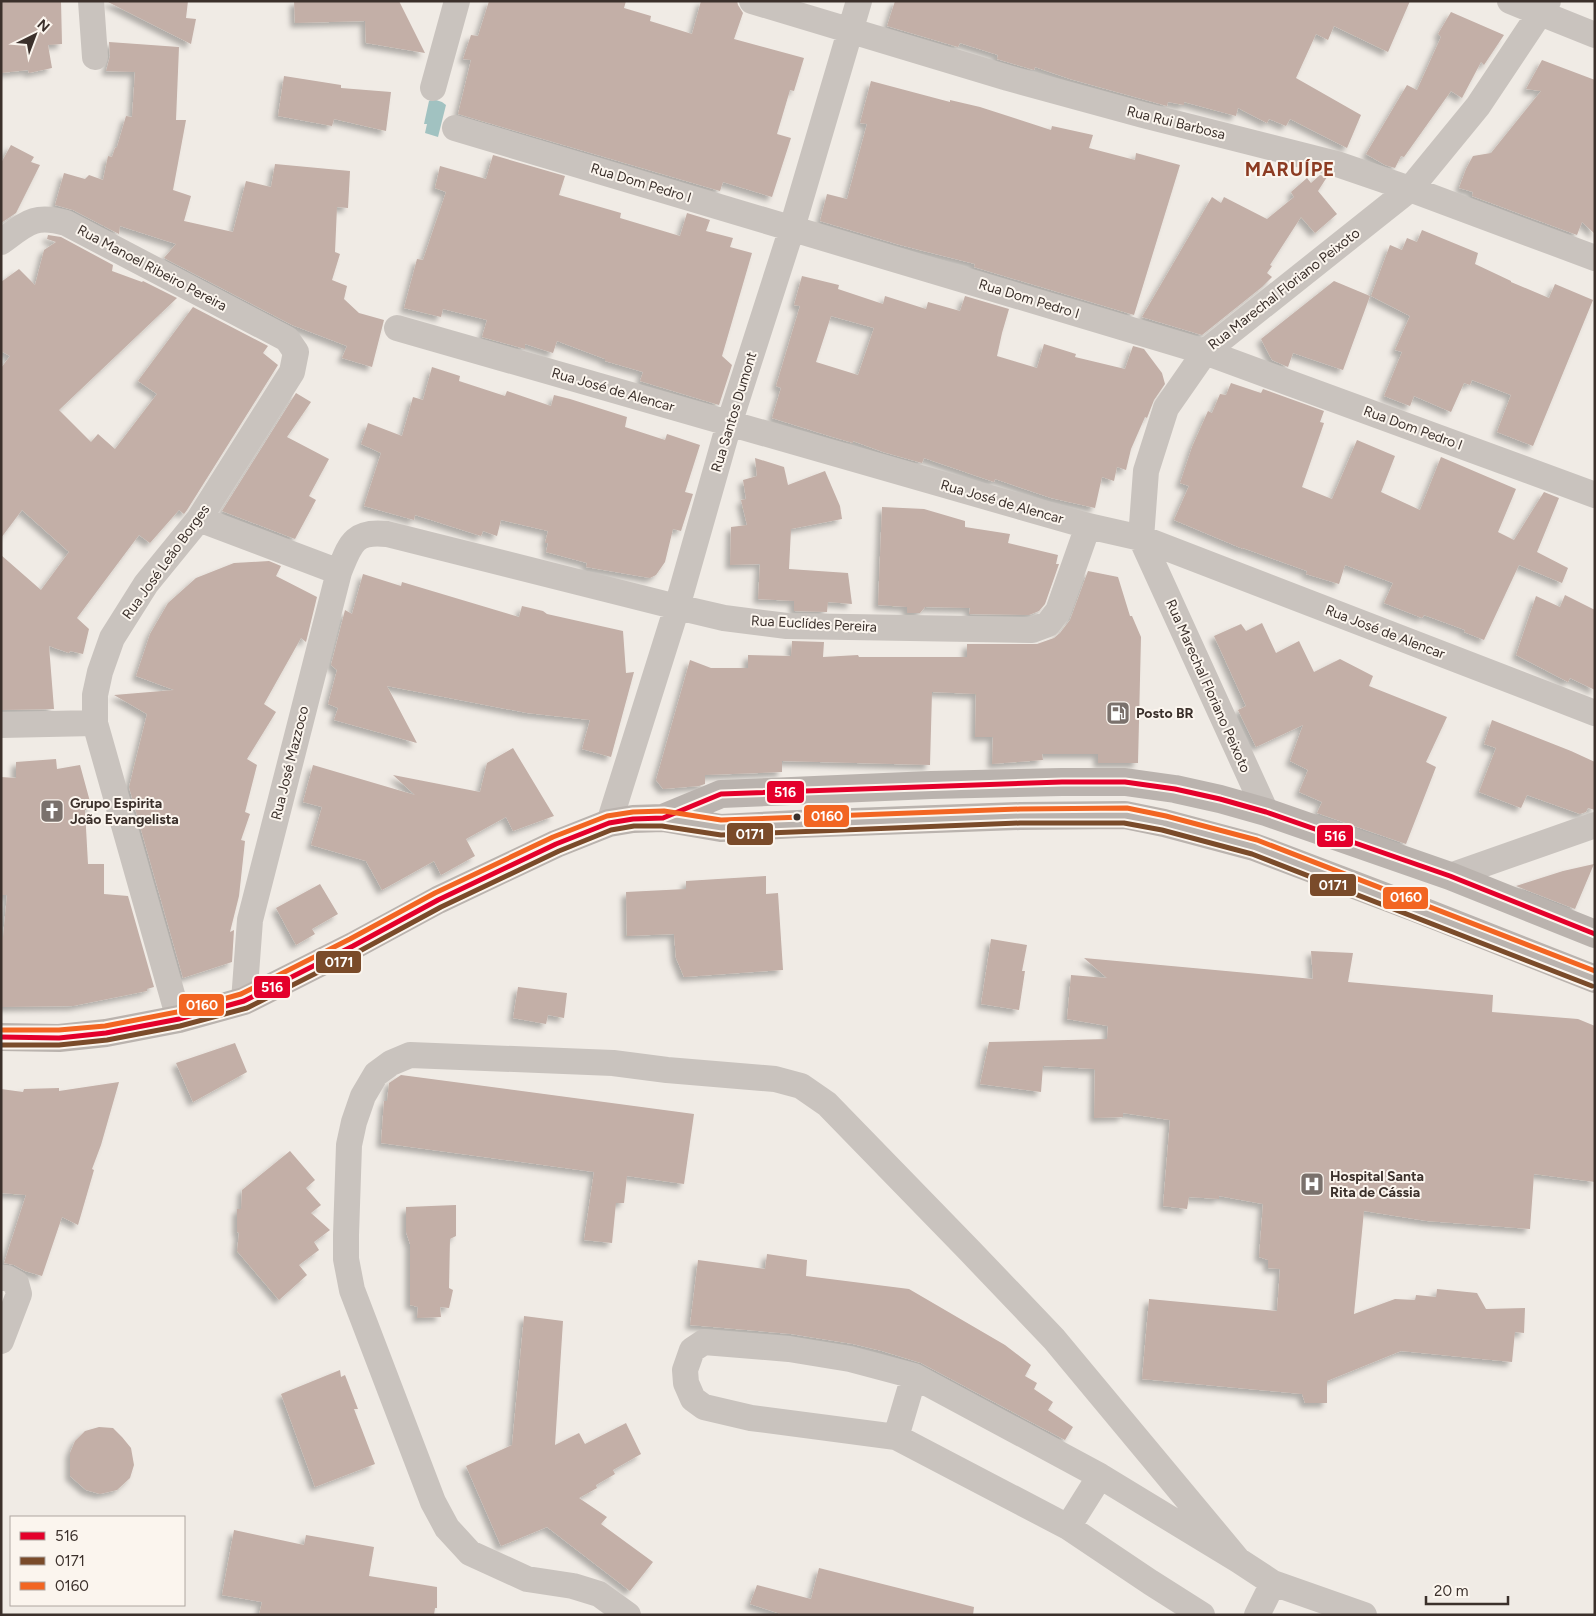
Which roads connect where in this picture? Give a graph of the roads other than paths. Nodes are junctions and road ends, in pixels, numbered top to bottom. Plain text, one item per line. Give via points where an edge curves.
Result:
1 (91, 1) edge
2 (457, 1) edge
3 (752, 1) edge
4 (860, 1) edge
5 (1510, 1) edge
6 (1544, 7) edge
7 (851, 30) junction
8 (1595, 35) edge
9 (95, 57) dead end
10 (433, 88) dead end
11 (455, 128) dead end
12 (1410, 189) junction
13 (792, 228) junction
14 (1, 242) edge
15 (1595, 258) edge
16 (396, 328) dead end
17 (296, 352) joint
18 (1205, 352) junction
19 (729, 424) junction
20 (1595, 495) edge
21 (199, 518) junction
22 (1088, 526) junction
23 (364, 534) joint
24 (1141, 538) junction
25 (339, 572) junction
26 (677, 607) junction
27 (1595, 713) edge
28 (95, 723) junction
29 (1, 725) edge
30 (1266, 812) junction
31 (664, 818) junction
32 (608, 823) junction
33 (1595, 825) edge
34 (1450, 876) junction
35 (1595, 934) edge
36 (1595, 979) edge
37 (244, 1001) junction
38 (179, 1019) junction
39 (1, 1036) edge
40 (9, 1280) edge
41 (1, 1341) edge
42 (914, 1376) junction
43 (896, 1437) junction
44 (1100, 1476) junction
45 (1068, 1527) junction
46 (1238, 1560) junction
47 (1273, 1583) junction
48 (628, 1615) edge
49 (1202, 1615) edge
50 (1257, 1615) edge
51 (1364, 1615) edge

1 - 9 street
2 - 10 street
3 - 7 street, Rua Rui Barbosa
4 - 7 street, Rua Santos Dumont
5 - 6 street
6 - 8 street
6 - 12 street, Rua Marechal Floriano Peixoto via 1478,106
7 - 12 street, Rua Rui Barbosa via 1008,78 1337,164
7 - 13 street, Rua Santos Dumont
11 - 13 street, Rua Dom Pedro I
12 - 15 street, Rua Rui Barbosa
12 - 18 street, Rua Marechal Floriano Peixoto
13 - 18 street, Rua Dom Pedro I
13 - 19 street, Rua Santos Dumont
14 - 17 street, Rua Manoel Ribeiro Pereira via 36,220 49,218 66,223 287,339
16 - 19 street, Rua José de Alencar
17 - 21 street, Rua José Leão Borges via 292,372
18 - 20 street, Rua Dom Pedro I
18 - 24 street, Rua Marechal Floriano Peixoto via 1166,408 1146,471
19 - 22 street, Rua José de Alencar
19 - 26 street, Rua Santos Dumont
21 - 25 street
21 - 28 street, Rua José Leão Borges via 146,584 112,638 95,695
22 - 24 street, Rua José de Alencar
22 - 26 street, Rua Euclídes Pereira via 1058,611 1048,624 1032,630 787,626 724,618
23 - 25 street, Rua José Mazzoco via 348,548
23 - 26 street, Rua Euclídes Pereira via 387,534
24 - 27 street, Rua José de Alencar
24 - 30 street, Rua Marechal Floriano Peixoto
25 - 37 street, Rua José Mazzoco via 250,920
26 - 32 street, Rua Santos Dumont
28 - 29 street
28 - 38 street, Rua José Leão Borges
30 - 31 main road via 1175,789 1125,782 1062,782 721,794
30 - 34 main road
31 - 32 main road
31 - 36 main road via 721,828 1125,815 1254,848
32 - 37 main road via 495,872
33 - 34 street
34 - 35 main road
37 - 38 main road
38 - 39 main road via 59,1038
40 - 41 street via 19,1294
42 - 43 street
42 - 43 street via 850,1359 789,1349 704,1342 692,1350 688,1359 686,1383 693,1399 704,1408 751,1418
42 - 44 street
43 - 45 street
44 - 45 street
44 - 46 street
45 - 49 street
46 - 47 street
46 - 48 street via 1054,1339 828,1104 801,1086 775,1079 613,1063 410,1055 376,1074 362,1096 349,1145 346,1259 352,1290 433,1502 447,1528 470,1553 527,1579 574,1586 599,1594
47 - 50 street
47 - 51 street

